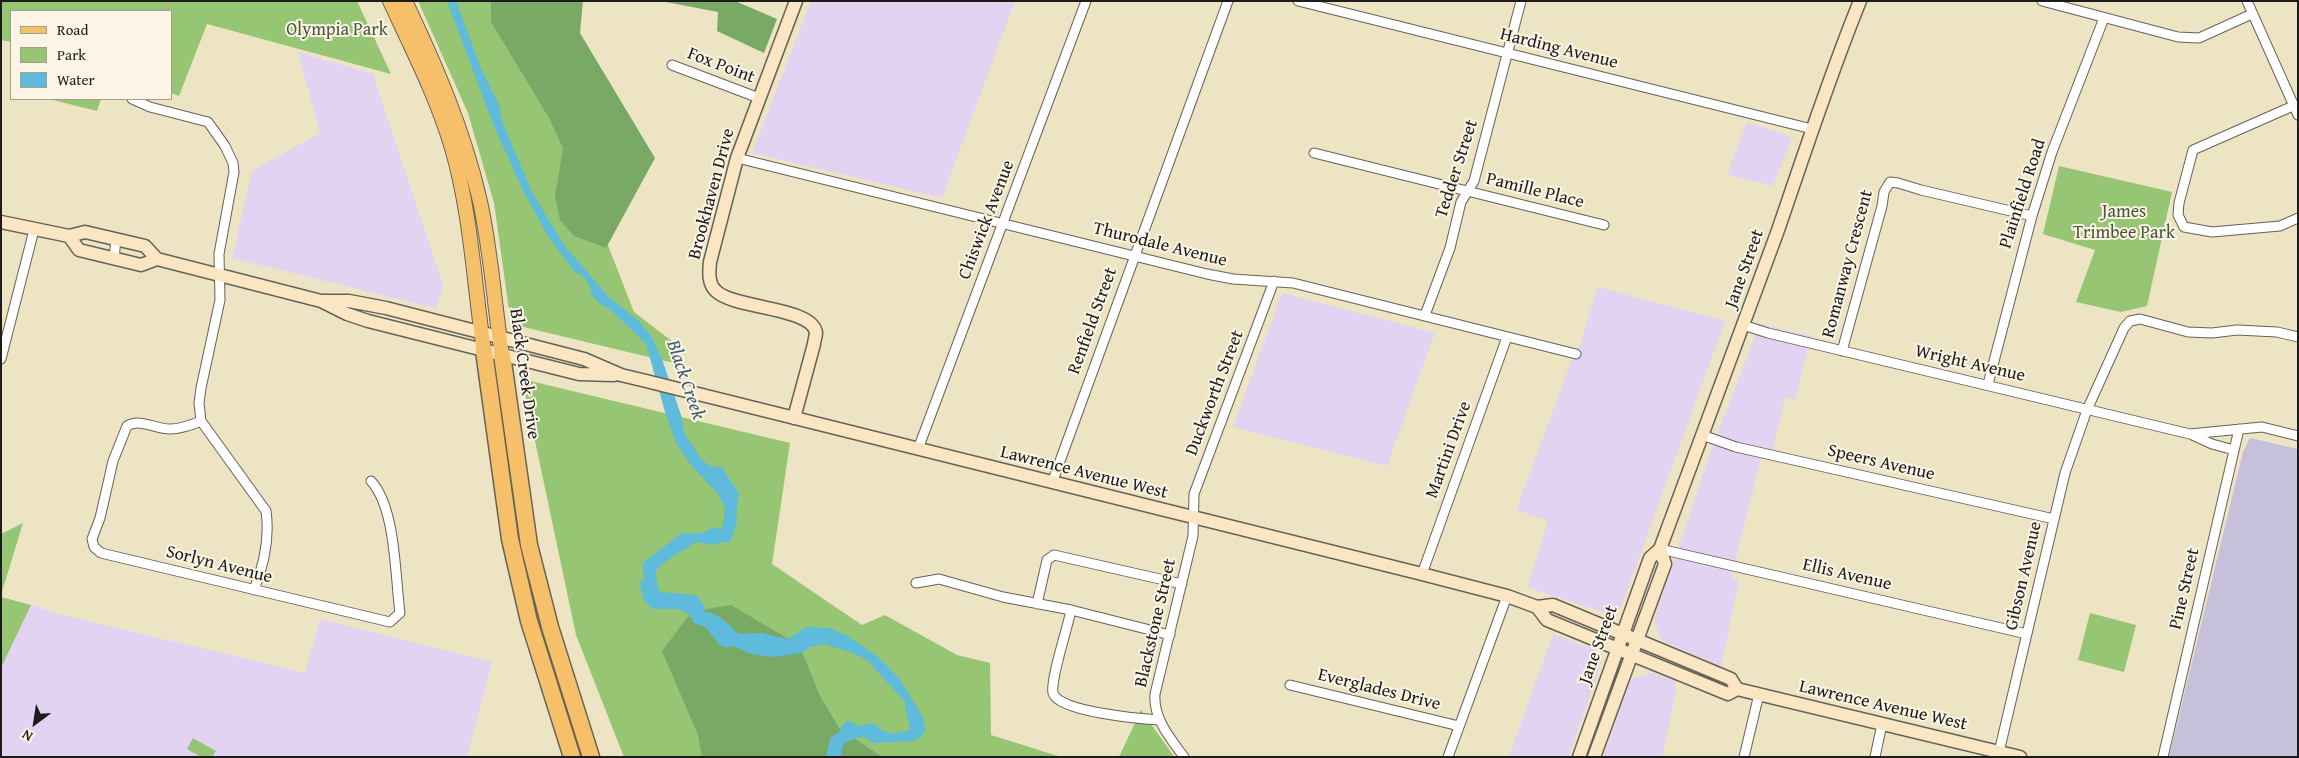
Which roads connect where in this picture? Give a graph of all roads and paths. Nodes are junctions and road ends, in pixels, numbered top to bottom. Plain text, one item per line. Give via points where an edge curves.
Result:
1 (390, 1) edge
2 (405, 1) edge
3 (796, 1) edge
4 (1086, 1) edge
5 (1228, 1) edge
6 (1298, 1) edge
7 (1522, 1) edge
8 (1860, 1) edge
9 (2042, 1) edge
10 (2247, 1) edge
11 (2252, 14) junction
12 (2104, 18) junction
13 (1509, 54) junction
14 (672, 65) dead end
15 (759, 98) junction
16 (134, 100) edge
17 (2294, 106) junction
18 (2298, 115) edge
19 (1812, 129) junction
20 (1314, 153) dead end
21 (737, 158) junction
22 (1468, 191) junction
23 (2032, 216) junction
24 (2298, 218) edge
25 (1, 222) edge
26 (1003, 223) junction
27 (1604, 225) dead end
28 (34, 230) junction
29 (69, 236) junction
30 (116, 239) junction
31 (1134, 255) junction
32 (114, 259) junction
33 (156, 259) junction
34 (220, 274) junction
35 (1274, 281) junction
36 (321, 301) junction
37 (1425, 315) junction
38 (1743, 325) junction
39 (481, 332) junction
40 (499, 337) junction
41 (1507, 337) junction
42 (2298, 337) edge
43 (484, 351) junction
44 (1842, 351) junction
45 (1576, 354) dead end
46 (502, 355) junction
47 (1, 359) edge
48 (621, 375) junction
49 (1988, 384) junction
50 (2087, 410) junction
51 (794, 418) junction
52 (201, 421) junction
53 (2239, 429) junction
54 (2190, 434) junction
55 (1702, 435) junction
56 (2298, 436) edge
57 (918, 450) junction
58 (2234, 450) junction
59 (371, 481) dead end
60 (1052, 483) junction
61 (1193, 518) junction
62 (2054, 519) junction
63 (1660, 549) junction
64 (1422, 574) junction
65 (916, 583) dead end
66 (1182, 584) junction
67 (254, 590) junction
68 (1507, 596) junction
69 (1037, 604) junction
70 (1537, 607) junction
71 (1072, 610) junction
72 (1622, 632) junction
73 (2027, 634) junction
74 (1170, 635) junction
75 (1638, 639) junction
76 (1616, 649) junction
77 (1631, 656) junction
78 (1290, 685) dead end
79 (1737, 689) junction
80 (1759, 694) junction
81 (1160, 720) junction
82 (1882, 724) junction
83 (1459, 726) junction
84 (1999, 752) junction
85 (572, 757) edge
86 (591, 757) edge
87 (1184, 757) edge
88 (1448, 757) edge
89 (1579, 757) edge
90 (1594, 757) edge
91 (1744, 757) edge
92 (1875, 757) edge
93 (2020, 757) edge
94 (2163, 757) edge

1 - 39 main road, Black Creek Drive via 433,95 452,148 465,213
2 - 40 main road, Black Creek Drive via 459,127 479,197
3 - 15 main road, Brookhaven Drive
4 - 26 street, Chiswick Avenue
5 - 31 street, Renfield Street
6 - 13 street, Harding Avenue
7 - 13 street, Tedder Street
8 - 19 main road, Jane Street
9 - 12 street
10 - 11 street
11 - 12 street via 2199,38 2178,37
11 - 17 street
12 - 23 street, Plainfield Road via 2052,152
13 - 19 street, Harding Avenue
13 - 22 street, Tedder Street via 1474,181
14 - 15 street, Fox Point
15 - 21 main road, Brookhaven Drive
16 - 34 street via 208,122 229,154 234,181 219,254
17 - 18 street
17 - 24 street via 2193,150 2178,214 2184,227 2212,232 2280,226
19 - 38 main road, Jane Street
20 - 22 street, Pamille Place
21 - 26 street, Thurodale Avenue
21 - 51 main road, Brookhaven Drive via 709,277 716,291 726,298 794,315 812,324 816,332 814,344
22 - 27 street, Pamille Place
22 - 37 street, Tedder Street via 1461,202 1450,248
23 - 44 street, Romanway Crescent via 1890,182 1884,192
23 - 49 street, Plainfield Road
25 - 28 main road, Lawrence Avenue West
26 - 31 street, Thurodale Avenue
26 - 57 street, Chiswick Avenue
28 - 29 main road, Lawrence Avenue West
28 - 47 street
29 - 30 main road, Lawrence Avenue West via 85,232
29 - 32 main road, Lawrence Avenue West via 79,250
30 - 32 street
30 - 33 main road, Lawrence Avenue West via 145,246
31 - 35 street, Thurodale Avenue via 1233,279
31 - 60 street, Renfield Street
32 - 33 main road, Lawrence Avenue West via 141,265
33 - 34 main road, Lawrence Avenue West
34 - 36 main road, Lawrence Avenue West
34 - 52 street via 220,300 200,388
35 - 37 street, Thurodale Avenue
35 - 61 street, Duckworth Street via 1194,494
36 - 39 main road, Lawrence Avenue West via 386,308
36 - 43 main road, Lawrence Avenue West via 346,314
37 - 41 street, Thurodale Avenue
38 - 44 street, Wright Avenue
38 - 55 main road, Jane Street
39 - 40 main road, Lawrence Avenue West
39 - 43 main road, Black Creek Drive
40 - 46 main road, Black Creek Drive
40 - 48 main road, Lawrence Avenue West via 584,359
41 - 45 street, Thurodale Avenue
41 - 64 street, Martini Drive
42 - 50 street, Gibson Avenue via 2277,332 2237,330 2188,332 2140,319 2130,321
43 - 46 main road, Lawrence Avenue West
43 - 85 highway, Black Creek Drive via 510,539 529,621
44 - 49 street, Wright Avenue
46 - 48 main road, Lawrence Avenue West via 579,374
46 - 86 highway, Black Creek Drive via 529,545 550,627
48 - 51 main road, Lawrence Avenue West
49 - 50 street, Wright Avenue
50 - 54 street, Wright Avenue
50 - 62 street, Gibson Avenue via 2072,450
51 - 57 main road, Lawrence Avenue West
52 - 67 street via 266,511 266,546
52 - 67 street, Sorlyn Avenue via 192,426 167,429 137,422 127,426 113,461 92,539 94,546 102,553
53 - 54 street, Wright Avenue
53 - 56 street, Wright Avenue via 2262,427
53 - 58 street, Pine Street
54 - 58 street, Wright Avenue
55 - 62 street, Speers Avenue via 1736,446
55 - 63 main road, Jane Street
57 - 60 main road, Lawrence Avenue West
58 - 94 street, Pine Street
59 - 67 street, Sorlyn Avenue via 388,511 400,614 390,622
60 - 61 main road, Lawrence Avenue West
61 - 64 main road, Lawrence Avenue West
61 - 66 street, Blackstone Street via 1193,536
62 - 73 street, Gibson Avenue
63 - 72 main road, Jane Street via 1650,558
63 - 73 street, Ellis Avenue
63 - 75 main road, Jane Street via 1665,564
64 - 68 main road, Lawrence Avenue West
65 - 69 street via 939,579
66 - 69 street via 1054,555 1047,560
66 - 74 street, Blackstone Street
68 - 70 main road, Lawrence Avenue West
68 - 83 street
69 - 71 street
70 - 72 main road, Lawrence Avenue West via 1552,605
70 - 76 main road, Lawrence Avenue West via 1547,620
71 - 74 street
71 - 81 street via 1056,672 1055,697 1091,710 1128,718
72 - 75 main road, Lawrence Avenue West
72 - 76 main road, Jane Street
73 - 84 street, Gibson Avenue
74 - 81 street, Blackstone Street via 1155,694 1154,704
75 - 77 main road, Jane Street
75 - 79 main road, Lawrence Avenue West via 1731,679
76 - 77 main road, Lawrence Avenue West
76 - 89 main road, Jane Street
77 - 79 main road, Lawrence Avenue West via 1728,694
77 - 90 main road, Jane Street
78 - 83 street, Everglades Drive
79 - 80 main road, Lawrence Avenue West
80 - 82 main road, Lawrence Avenue West
80 - 91 street
81 - 87 street, Blackstone Street
82 - 84 main road, Lawrence Avenue West
82 - 92 street
83 - 88 street
84 - 93 main road, Lawrence Avenue West

